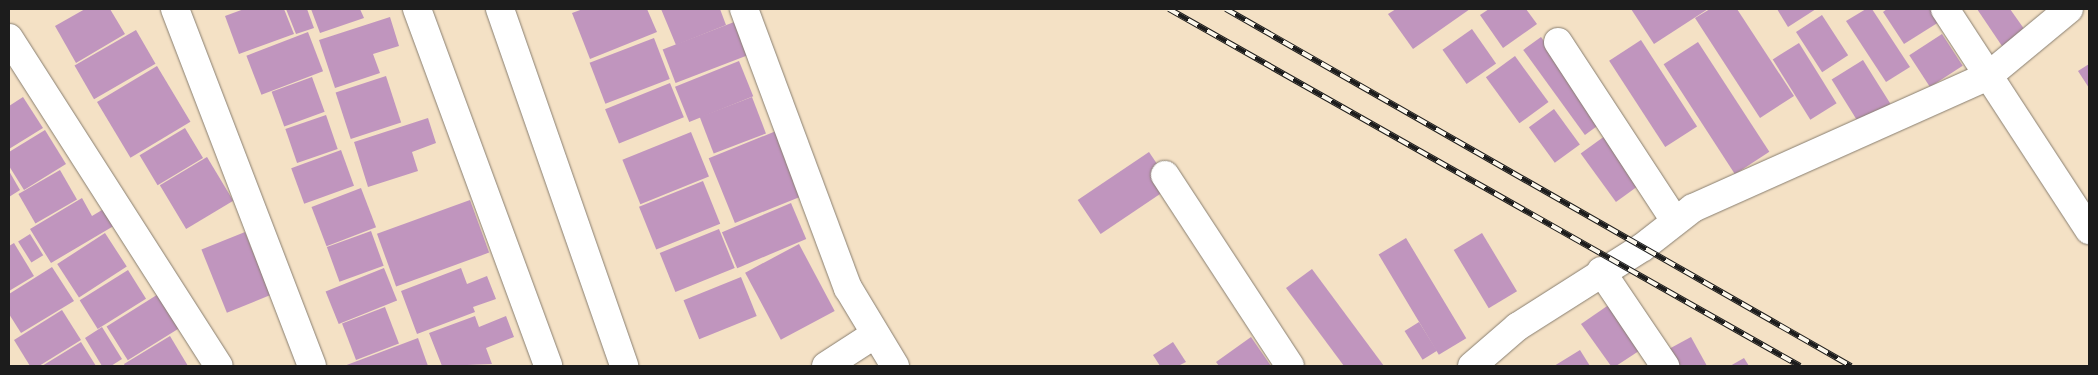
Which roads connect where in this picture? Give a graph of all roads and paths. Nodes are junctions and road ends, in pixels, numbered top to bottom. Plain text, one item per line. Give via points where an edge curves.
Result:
1 (176, 9) edge
2 (417, 9) edge
3 (500, 9) edge
4 (744, 9) edge
5 (1945, 9) edge
6 (2070, 9) edge
7 (9, 38) edge
8 (1558, 42) dead end
9 (1988, 76) junction
10 (1165, 175) dead end
11 (1674, 221) junction
12 (2089, 230) edge
13 (1601, 271) junction
14 (878, 357) edge
15 (219, 366) edge
16 (312, 366) edge
17 (548, 366) edge
18 (624, 366) edge
19 (826, 366) edge
20 (1290, 366) edge
21 (1472, 366) edge
22 (1665, 366) edge

1 - 16 street
2 - 17 street
3 - 18 street
4 - 14 street via 848,288
5 - 9 street
6 - 9 street
7 - 15 street
8 - 11 street
9 - 11 street via 1694,208
9 - 12 street
10 - 20 street
11 - 13 street via 1643,247
13 - 21 street via 1517,327
13 - 22 street
14 - 19 street

